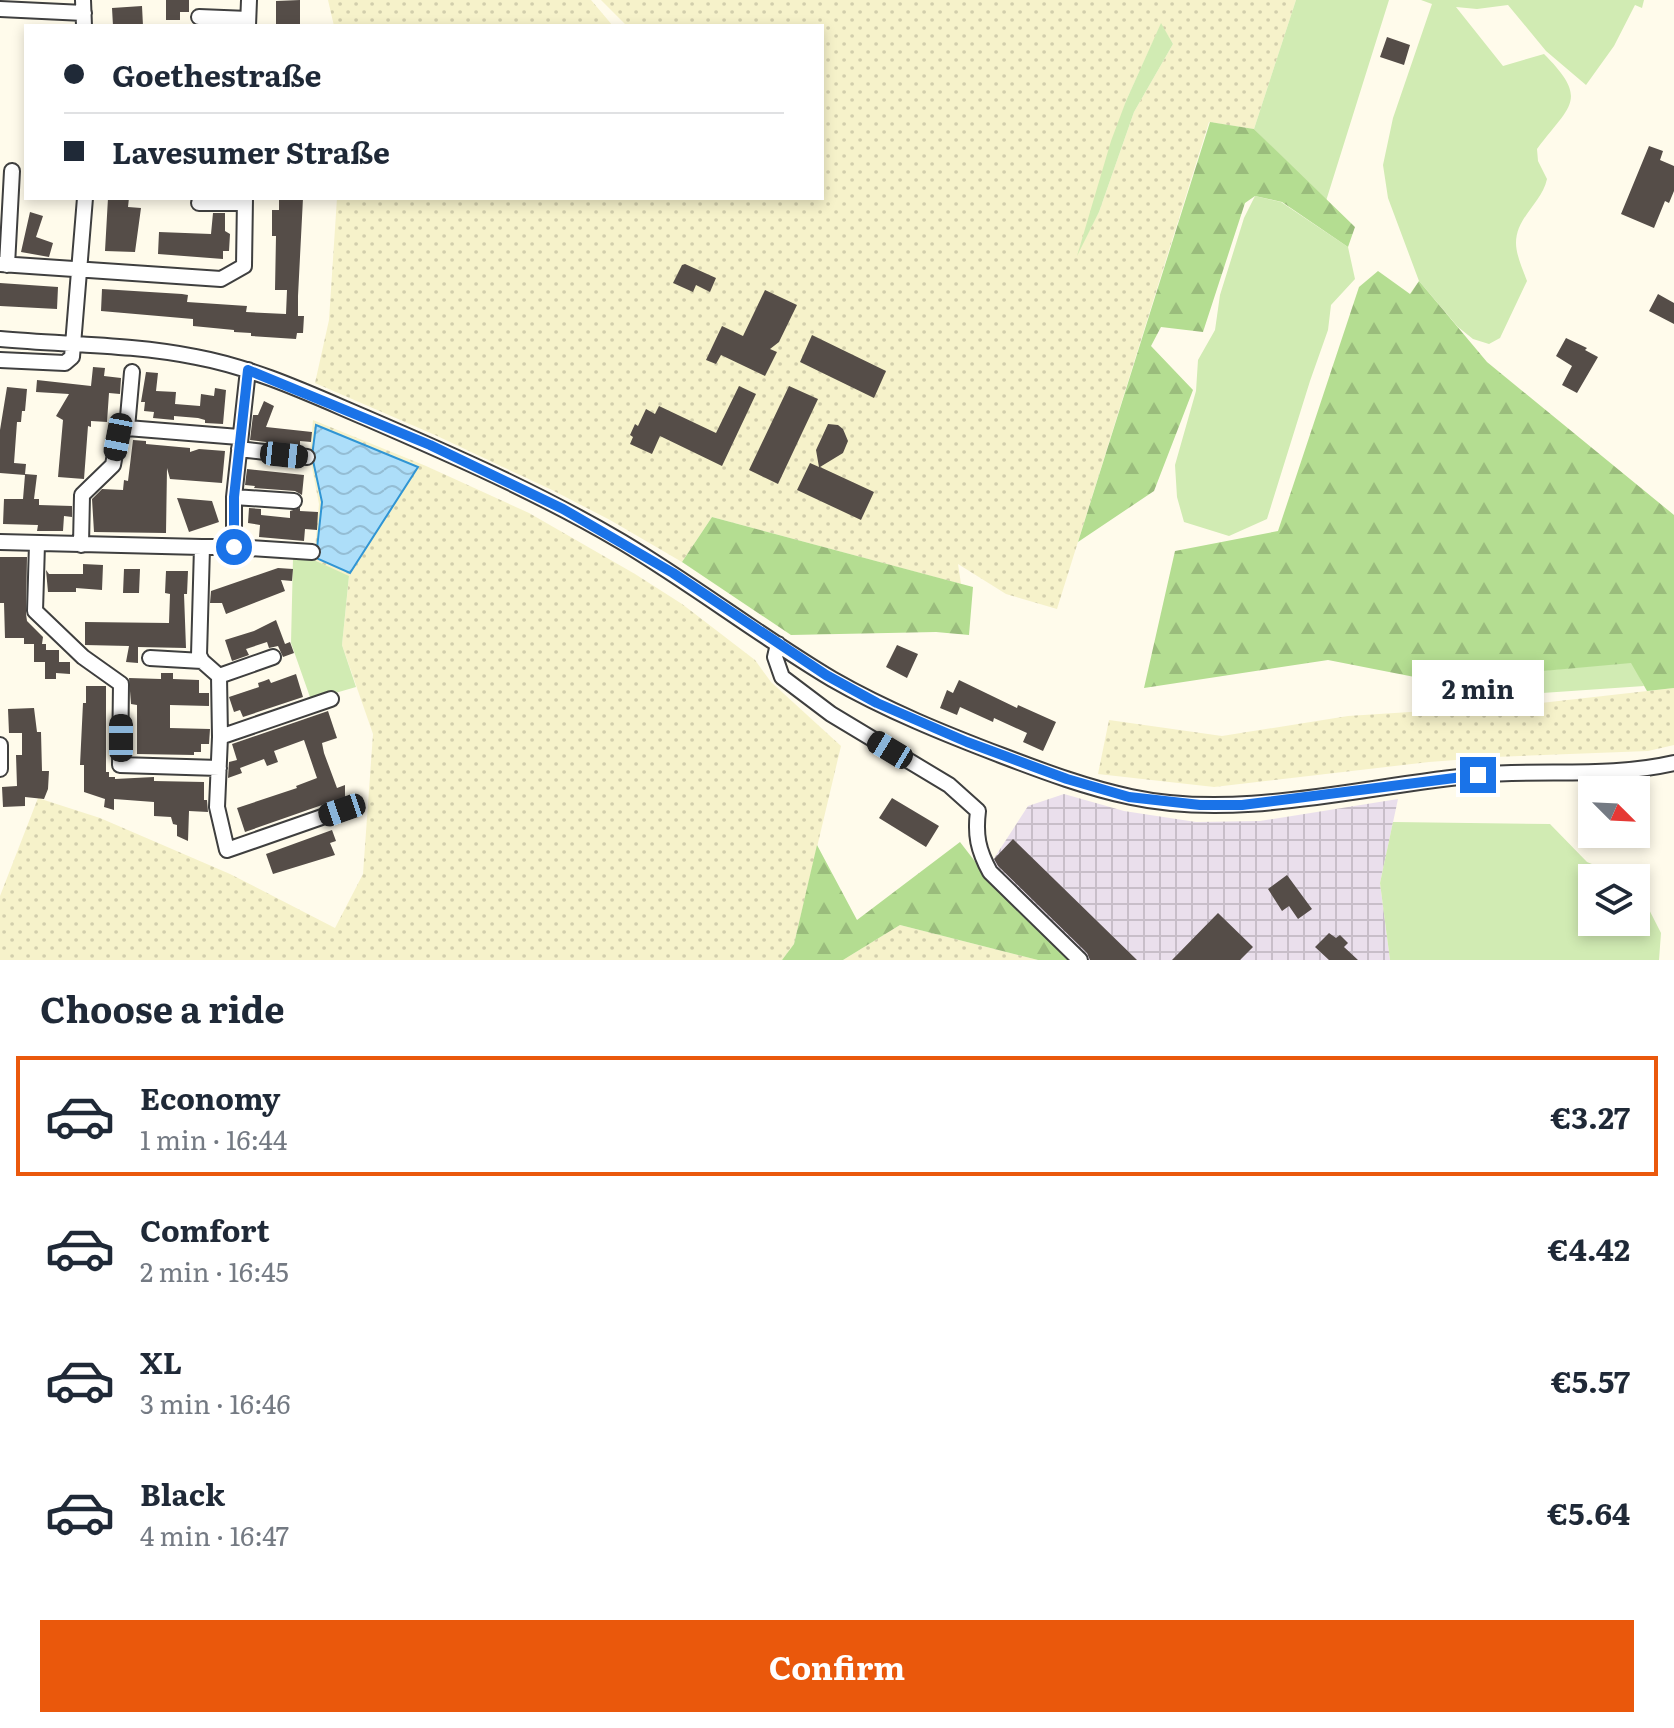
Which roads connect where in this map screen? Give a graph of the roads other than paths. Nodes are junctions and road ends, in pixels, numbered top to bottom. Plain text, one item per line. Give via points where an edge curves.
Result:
1 (249, 0) edge
2 (0, 9) edge
3 (83, 13) edge
4 (199, 17) dead end
5 (248, 23) edge
6 (12, 171) dead end
7 (85, 200) edge
8 (245, 200) edge
9 (199, 203) dead end
10 (4, 264) edge
11 (81, 268) junction
12 (0, 339) edge
13 (74, 344) junction
14 (0, 360) edge
15 (248, 370) junction
16 (132, 372) dead end
17 (127, 428) junction
18 (239, 443) junction
19 (307, 457) dead end
20 (234, 497) junction
21 (294, 501) dead end
22 (0, 542) edge
23 (37, 544) junction
24 (81, 545) junction
25 (202, 547) junction
26 (234, 547) junction
27 (312, 552) dead end
28 (778, 644) junction
29 (273, 657) dead end
30 (150, 658) dead end
31 (202, 661) junction
32 (219, 676) junction
33 (331, 699) dead end
34 (220, 737) junction
35 (0, 745) edge
36 (1674, 763) edge
37 (219, 768) junction
38 (0, 769) edge
39 (342, 810) dead end
40 (1080, 960) edge

1 - 5 street
2 - 3 street
4 - 5 street
6 - 10 street
7 - 11 street
8 - 9 street
8 - 11 street via 244,266 221,279
10 - 11 street
11 - 13 street
12 - 13 street
13 - 14 street via 65,363
13 - 15 street via 176,353
15 - 18 street
15 - 28 street via 534,494 673,573
16 - 17 street
17 - 18 street
17 - 24 street via 118,437 113,465 82,495
18 - 19 street
18 - 20 street
20 - 21 street
20 - 26 street
22 - 23 street
23 - 24 street
23 - 37 street via 35,611 83,657 121,684 120,765
24 - 25 street
25 - 26 street
25 - 31 street
26 - 27 street
28 - 36 street via 851,690 949,735 1067,779 1163,803 1242,805 1478,775 1615,772
28 - 40 street via 775,657 782,677 831,714 949,785 978,811 975,835 990,872
29 - 32 street
30 - 31 street
31 - 32 street
32 - 34 street
33 - 34 street
34 - 37 street
35 - 38 street
37 - 39 street via 217,807 227,850

